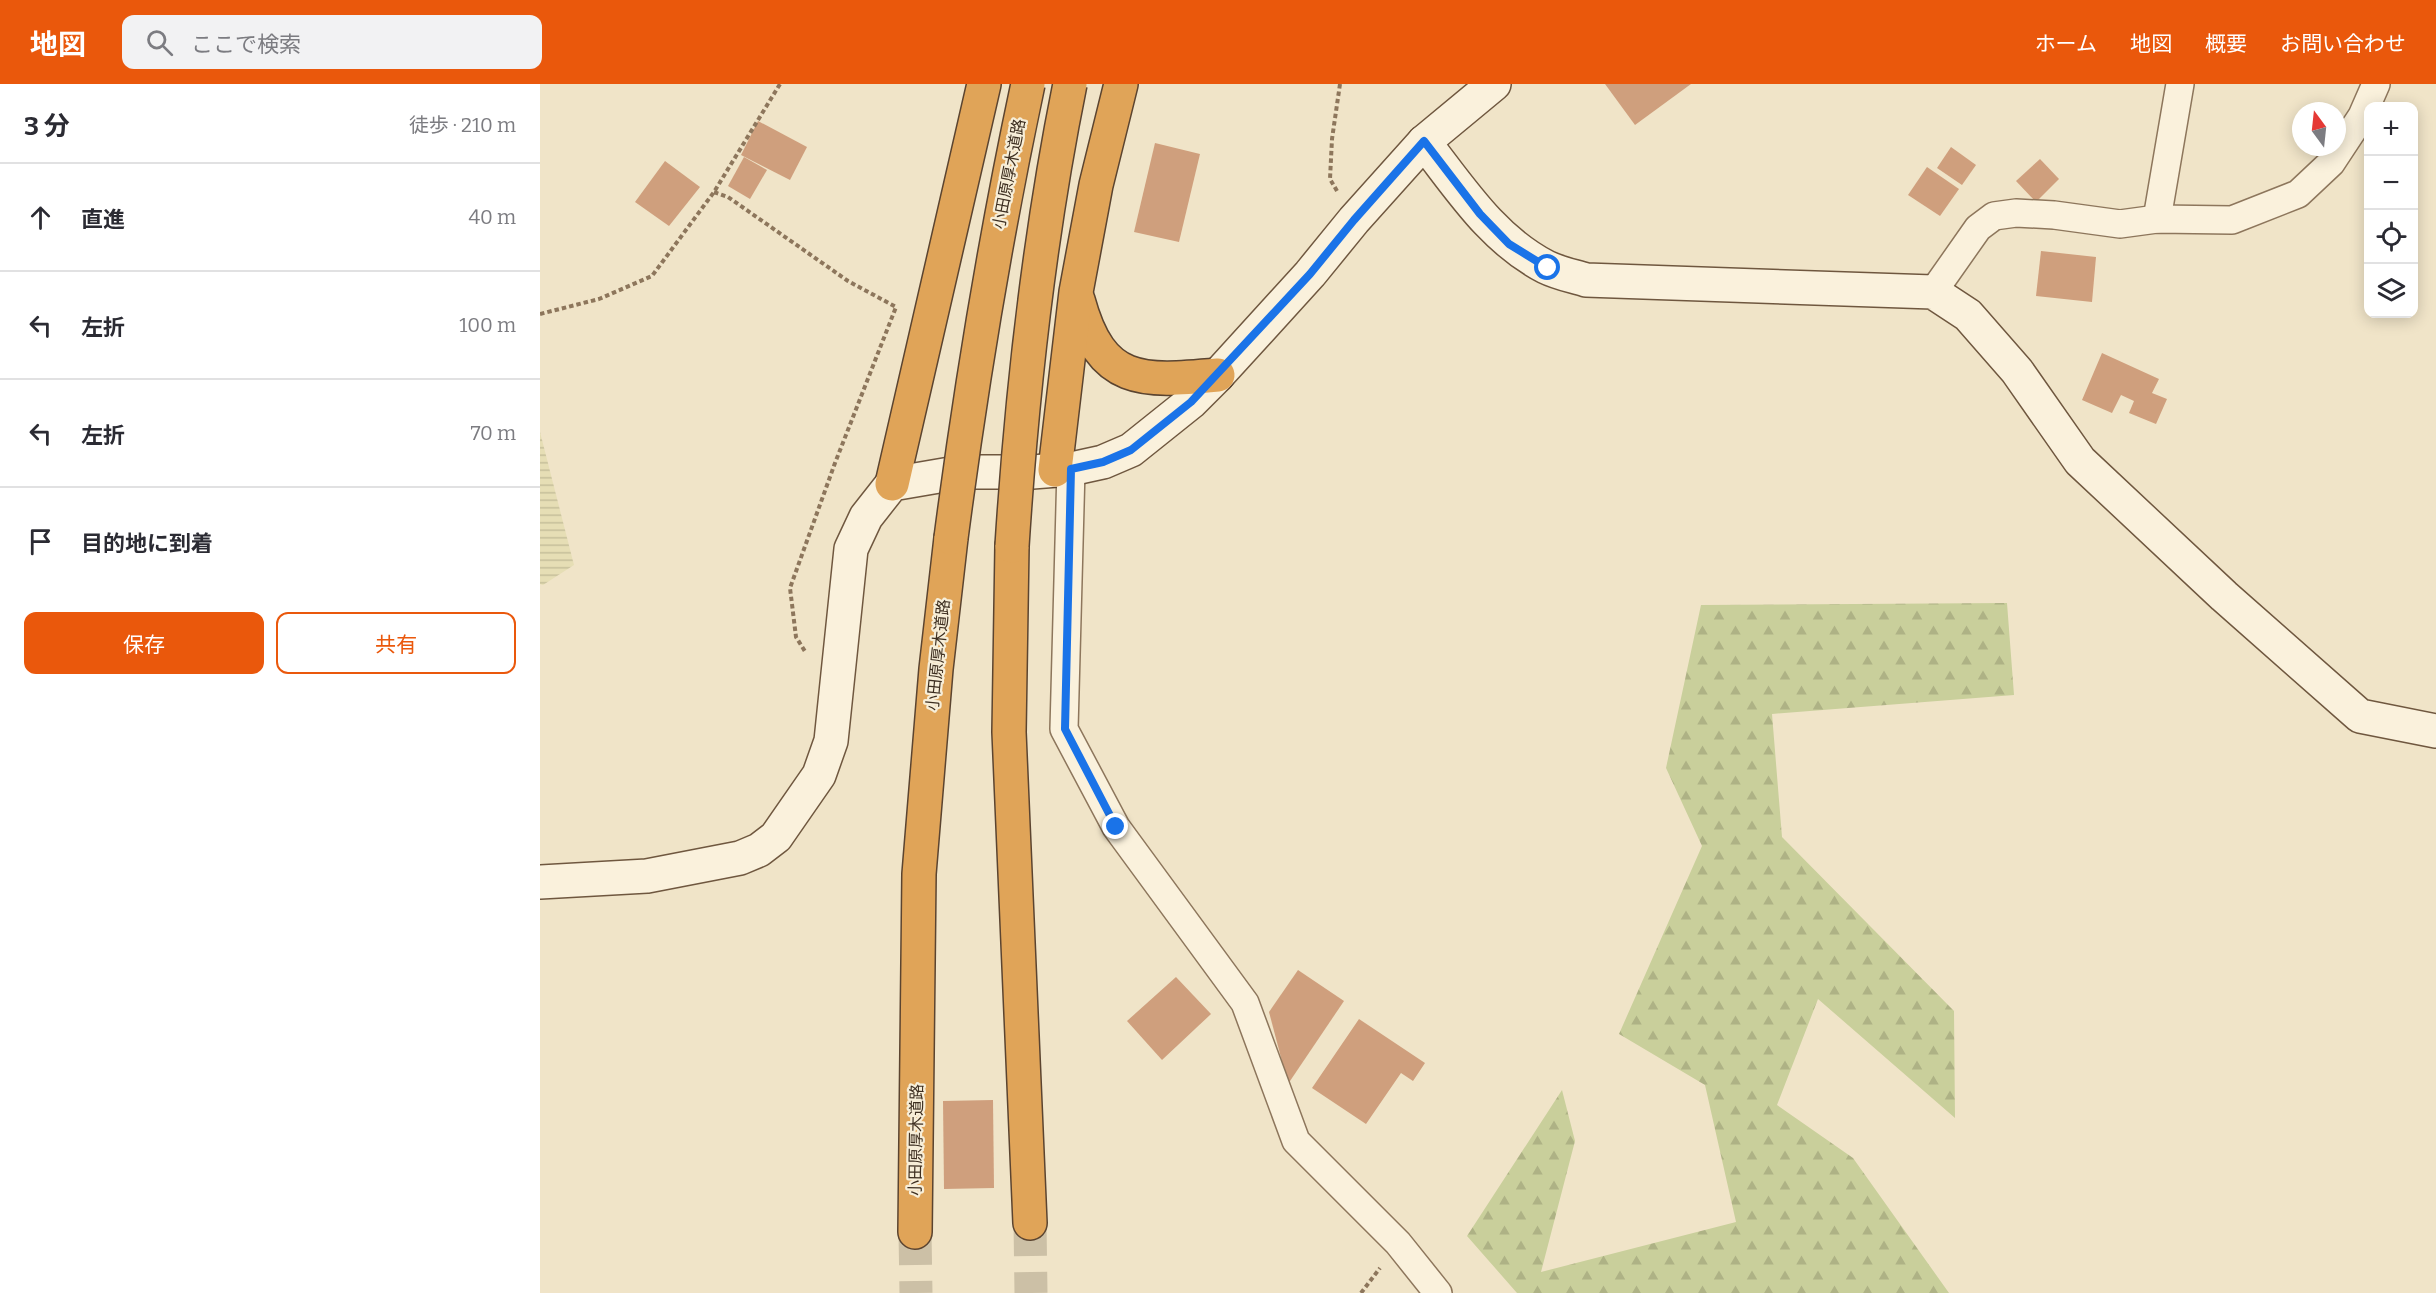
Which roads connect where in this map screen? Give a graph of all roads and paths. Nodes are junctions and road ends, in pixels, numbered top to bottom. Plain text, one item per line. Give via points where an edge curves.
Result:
1 (780, 84) edge
2 (984, 84) edge
3 (1028, 84) edge
4 (1070, 84) edge
5 (1122, 84) edge
6 (1340, 84) edge
7 (1494, 84) edge
8 (2180, 84) edge
9 (2376, 84) edge
10 (1424, 141) junction
11 (714, 192) junction
12 (2157, 219) junction
13 (1354, 220) junction
14 (1076, 292) junction
15 (1933, 292) junction
16 (540, 314) edge
17 (1218, 375) junction
18 (1063, 469) junction
19 (892, 484) junction
20 (807, 655) dead end
21 (2436, 730) edge
22 (540, 882) edge
23 (1030, 1224) tunnel mouth
24 (915, 1232) tunnel mouth
25 (1438, 1293) edge

1 - 11 path
2 - 19 highway
3 - 24 highway, 小田原厚木道路, bridge via 968,407 936,669 920,874
4 - 23 highway, bridge via 1038,264 1020,423 1012,546 1009,732
5 - 14 highway via 1096,185
6 - 13 path via 1330,179
7 - 10 street
8 - 12 street
9 - 12 street via 2362,116 2331,163 2298,194 2232,220
10 - 13 street
10 - 15 street via 1480,214 1509,244 1548,268 1586,280
11 - 16 path via 652,276 599,299
11 - 20 path via 728,196 848,281 896,307 790,588 796,637
12 - 15 street via 2120,224 2054,215 1994,216 1978,228
13 - 17 street
14 - 17 highway via 1084,324 1113,366 1135,376 1164,380
14 - 18 highway
15 - 21 street via 1968,315 2017,371 2080,461 2360,716
17 - 18 street via 1131,450 1103,462
18 - 19 street via 962,472
18 - 25 street via 1065,729 1116,827 1245,1003 1296,1141 1398,1244
19 - 22 street via 866,517 851,549 831,741 819,775 776,837 740,858 659,874

